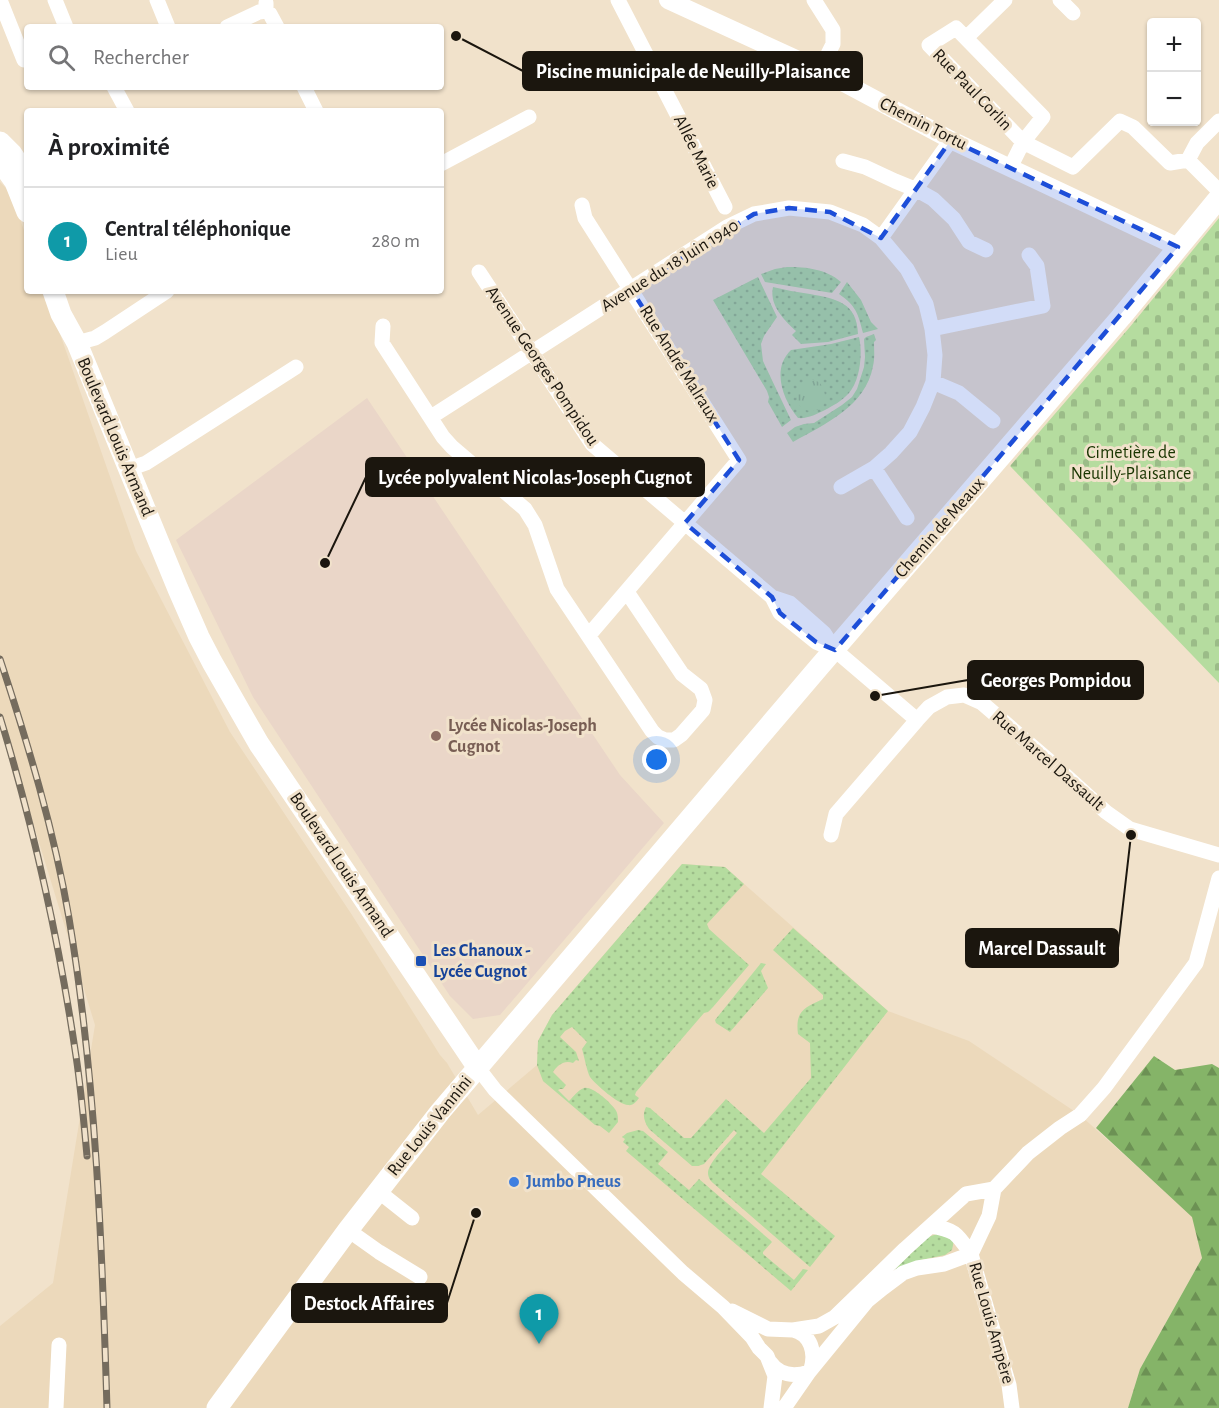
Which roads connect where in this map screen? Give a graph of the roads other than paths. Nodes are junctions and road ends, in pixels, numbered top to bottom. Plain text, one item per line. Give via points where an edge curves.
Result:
1 (0, 0) edge
2 (55, 0) edge
3 (157, 0) edge
4 (618, 0) edge
5 (668, 0) edge
6 (814, 0) edge
7 (1005, 0) edge
8 (1060, 0) edge
9 (265, 5) edge
10 (1072, 13) dead end
11 (65, 24) edge
12 (167, 24) edge
13 (233, 24) edge
14 (275, 24) edge
15 (966, 38) junction
16 (24, 60) edge
17 (820, 70) junction
18 (116, 90) edge
19 (306, 90) edge
20 (125, 108) edge
21 (314, 108) edge
22 (529, 118) dead end
23 (1219, 121) edge
24 (951, 140) junction
25 (0, 141) edge
26 (1023, 142) junction
27 (1188, 160) junction
28 (0, 161) edge
29 (843, 161) dead end
30 (444, 162) edge
31 (1010, 168) junction
32 (24, 173) edge
33 (917, 190) junction
34 (1219, 191) edge
35 (1219, 198) edge
36 (24, 204) edge
37 (582, 205) dead end
38 (725, 207) dead end
39 (881, 238) junction
40 (1178, 247) junction
41 (986, 250) dead end
42 (1029, 255) dead end
43 (479, 272) dead end
44 (632, 289) junction
45 (54, 294) edge
46 (69, 294) edge
47 (162, 294) edge
48 (382, 326) dead end
49 (932, 329) junction
50 (76, 343) junction
51 (533, 353) junction
52 (296, 367) dead end
53 (933, 382) junction
54 (430, 417) junction
55 (993, 421) dead end
56 (874, 468) junction
57 (129, 469) junction
58 (841, 487) dead end
59 (907, 518) dead end
60 (686, 522) junction
61 (627, 592) junction
62 (589, 635) junction
63 (835, 650) junction
64 (917, 720) junction
65 (831, 835) dead end
66 (1219, 855) edge
67 (658, 856) joint
68 (1219, 878) edge
69 (478, 1068) junction
70 (994, 1189) junction
71 (378, 1191) junction
72 (412, 1218) dead end
73 (931, 1226) junction
74 (348, 1230) junction
75 (971, 1254) junction
76 (420, 1277) dead end
77 (723, 1307) junction
78 (789, 1330) junction
79 (59, 1345) dead end
80 (769, 1359) junction
81 (810, 1371) junction
82 (56, 1408) edge
83 (217, 1408) edge
84 (771, 1408) edge
85 (784, 1408) edge
86 (1012, 1408) edge

1 - 16 street
2 - 11 street
3 - 12 street
4 - 38 street, Allée Marie
5 - 17 street, Chemin Tortu
6 - 17 street via 833,30 833,44
7 - 15 street, Rue Paul Corlin
8 - 10 street
9 - 13 street
9 - 14 street
15 - 26 street, Rue Paul Corlin via 1043,117
15 - 26 street, Rue Paul Corlin via 956,28 928,45
17 - 24 street, Chemin Tortu
18 - 20 street
19 - 21 street
22 - 30 street
23 - 27 street via 1197,143
24 - 31 street, Chemin Tortu
24 - 33 street
25 - 32 main road
26 - 27 street, Rue Paul Corlin via 1073,167 1120,122 1133,127 1170,163
26 - 31 street, Rue Paul Corlin
27 - 34 street
28 - 36 main road
29 - 33 street
31 - 40 street, Chemin Tortu
33 - 39 street
33 - 41 street via 954,219 969,242
35 - 40 main road, Chemin de Meaux
37 - 44 street, Rue André Malraux via 585,218
39 - 44 street, Avenue du 18 Juin 1940 via 863,225 830,212 789,208 754,214 727,227
39 - 49 street, Avenue du 18 Juin 1940 via 907,268 926,304
40 - 63 main road, Chemin de Meaux
42 - 49 street via 1037,266 1043,306
43 - 51 street, Avenue Georges Pompidou
44 - 51 street, Avenue du 18 Juin 1940
44 - 60 street, Rue André Malraux via 739,460
45 - 50 main road, Boulevard Louis Armand
46 - 50 main road, Boulevard Louis Armand
47 - 50 street via 95,338
48 - 54 street via 382,343
49 - 53 street, Avenue du 18 Juin 1940
50 - 57 main road, Boulevard Louis Armand
51 - 54 street, Avenue du 18 Juin 1940
51 - 60 street, Avenue Georges Pompidou via 592,444
52 - 57 street via 146,463
53 - 55 street via 958,393
53 - 56 street, Avenue du 18 Juin 1940 via 910,432
54 - 62 street via 452,447 525,509 535,525 556,589
56 - 58 street, Avenue du 18 Juin 1940
56 - 59 street
57 - 69 main road, Boulevard Louis Armand via 199,637 259,744
60 - 61 street
60 - 63 street, Avenue Georges Pompidou via 772,597 780,613 816,642
61 - 62 street
61 - 62 street via 682,674 701,689 703,710 681,735 665,740 652,731
63 - 64 street
63 - 67 main road, Chemin de Meaux
64 - 65 street, Rue Marcel Dassault via 836,814
64 - 66 street, Rue Marcel Dassault via 946,697 964,695 982,703 1130,829
67 - 69 main road, Rue Louis Vannini
68 - 70 street via 1196,963 1080,1115 1028,1153
69 - 71 main road, Rue Louis Vannini
69 - 77 street, Boulevard Louis Armand via 495,1090
70 - 73 street, Boulevard Louis Armand via 966,1194
70 - 75 street via 989,1216
71 - 72 street
71 - 74 main road, Rue Louis Vannini
73 - 75 street, Rue Louis Ampère via 958,1236
73 - 78 street, Boulevard Louis Armand via 836,1317 819,1326
74 - 76 street
74 - 83 main road, Rue Louis Vannini
75 - 81 street via 903,1273 867,1302
75 - 86 street, Rue Louis Ampère via 1009,1384
77 - 78 street, Boulevard Louis Armand via 768,1329
77 - 80 street, Boulevard Louis Armand
78 - 80 street via 779,1332 769,1342
78 - 81 street via 799,1331 809,1341 813,1354
79 - 82 street
80 - 81 street via 774,1368 786,1373 802,1375
80 - 84 street via 775,1376
81 - 85 street

